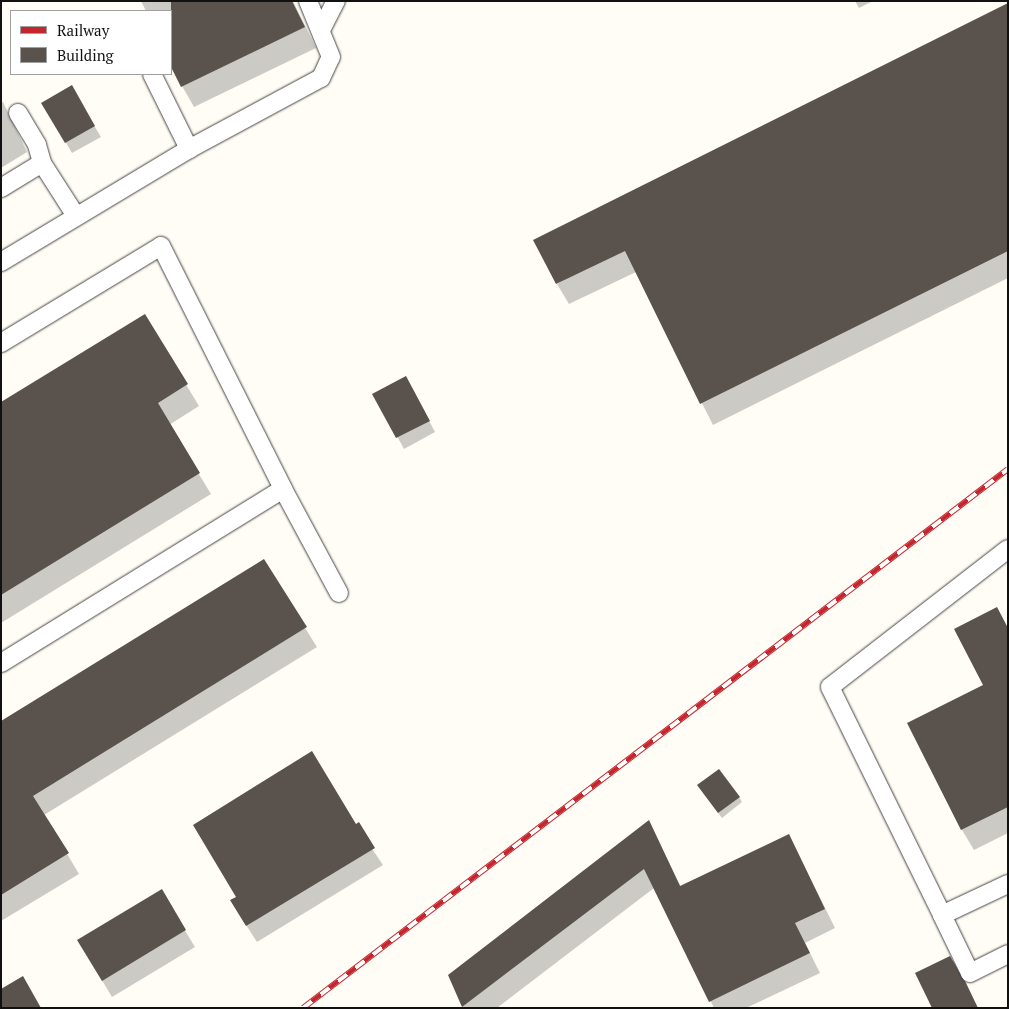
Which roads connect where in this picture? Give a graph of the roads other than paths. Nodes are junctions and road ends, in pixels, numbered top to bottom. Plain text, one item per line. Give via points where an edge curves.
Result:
1 (308, 1) edge
2 (336, 1) edge
3 (321, 30) junction
4 (152, 75) edge
5 (18, 114) dead end
6 (189, 149) junction
7 (42, 163) junction
8 (1, 188) edge
9 (76, 216) junction
10 (4, 255) edge
11 (1, 343) edge
12 (283, 489) junction
13 (1008, 550) edge
14 (339, 594) dead end
15 (1, 663) edge
16 (1008, 884) edge
17 (942, 915) junction
18 (1008, 954) edge

1 - 3 lane
2 - 3 lane
3 - 6 lane via 331,57 321,78
4 - 6 lane
5 - 7 lane via 37,145
6 - 9 lane
7 - 8 lane
7 - 9 lane
9 - 10 lane
11 - 12 lane via 161,246
12 - 14 lane
12 - 15 lane
13 - 17 lane via 830,687
16 - 17 lane
17 - 18 lane via 970,973

